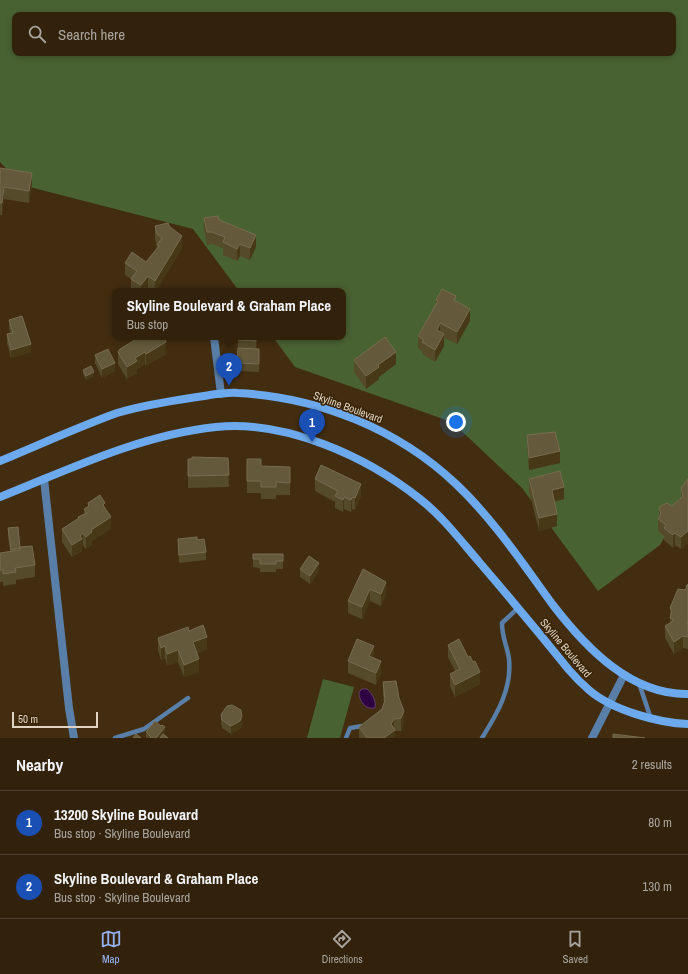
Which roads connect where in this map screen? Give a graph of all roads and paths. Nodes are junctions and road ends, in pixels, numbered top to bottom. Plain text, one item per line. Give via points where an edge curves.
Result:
1 (214, 340) edge
2 (220, 394) junction
3 (0, 461) edge
4 (44, 479) junction
5 (0, 497) edge
6 (518, 608) junction
7 (624, 675) junction
8 (638, 682) junction
9 (688, 694) edge
10 (188, 698) dead end
11 (609, 704) junction
12 (651, 719) junction
13 (688, 724) edge
14 (362, 726) edge
15 (74, 738) edge
16 (115, 738) edge
17 (346, 738) edge
18 (482, 738) edge
19 (592, 738) edge

1 - 2 street
2 - 3 main road, Skyline Boulevard via 155,403 117,414
2 - 7 main road, Skyline Boulevard via 237,393 294,400 368,424 400,440 450,479 474,502 576,634
4 - 5 main road, Skyline Boulevard
4 - 6 main road, Skyline Boulevard via 121,448 216,427 260,428 301,436 365,463 420,499 447,524
4 - 15 street
6 - 11 main road, Skyline Boulevard via 569,670 589,691
6 - 18 lane via 502,622 502,635 509,658 509,677 500,710
7 - 8 main road, Skyline Boulevard
7 - 11 street
8 - 9 main road, Skyline Boulevard via 662,692
8 - 12 lane
10 - 16 lane via 144,729
11 - 12 main road, Skyline Boulevard
11 - 19 street
12 - 13 main road, Skyline Boulevard
14 - 17 lane via 350,728

